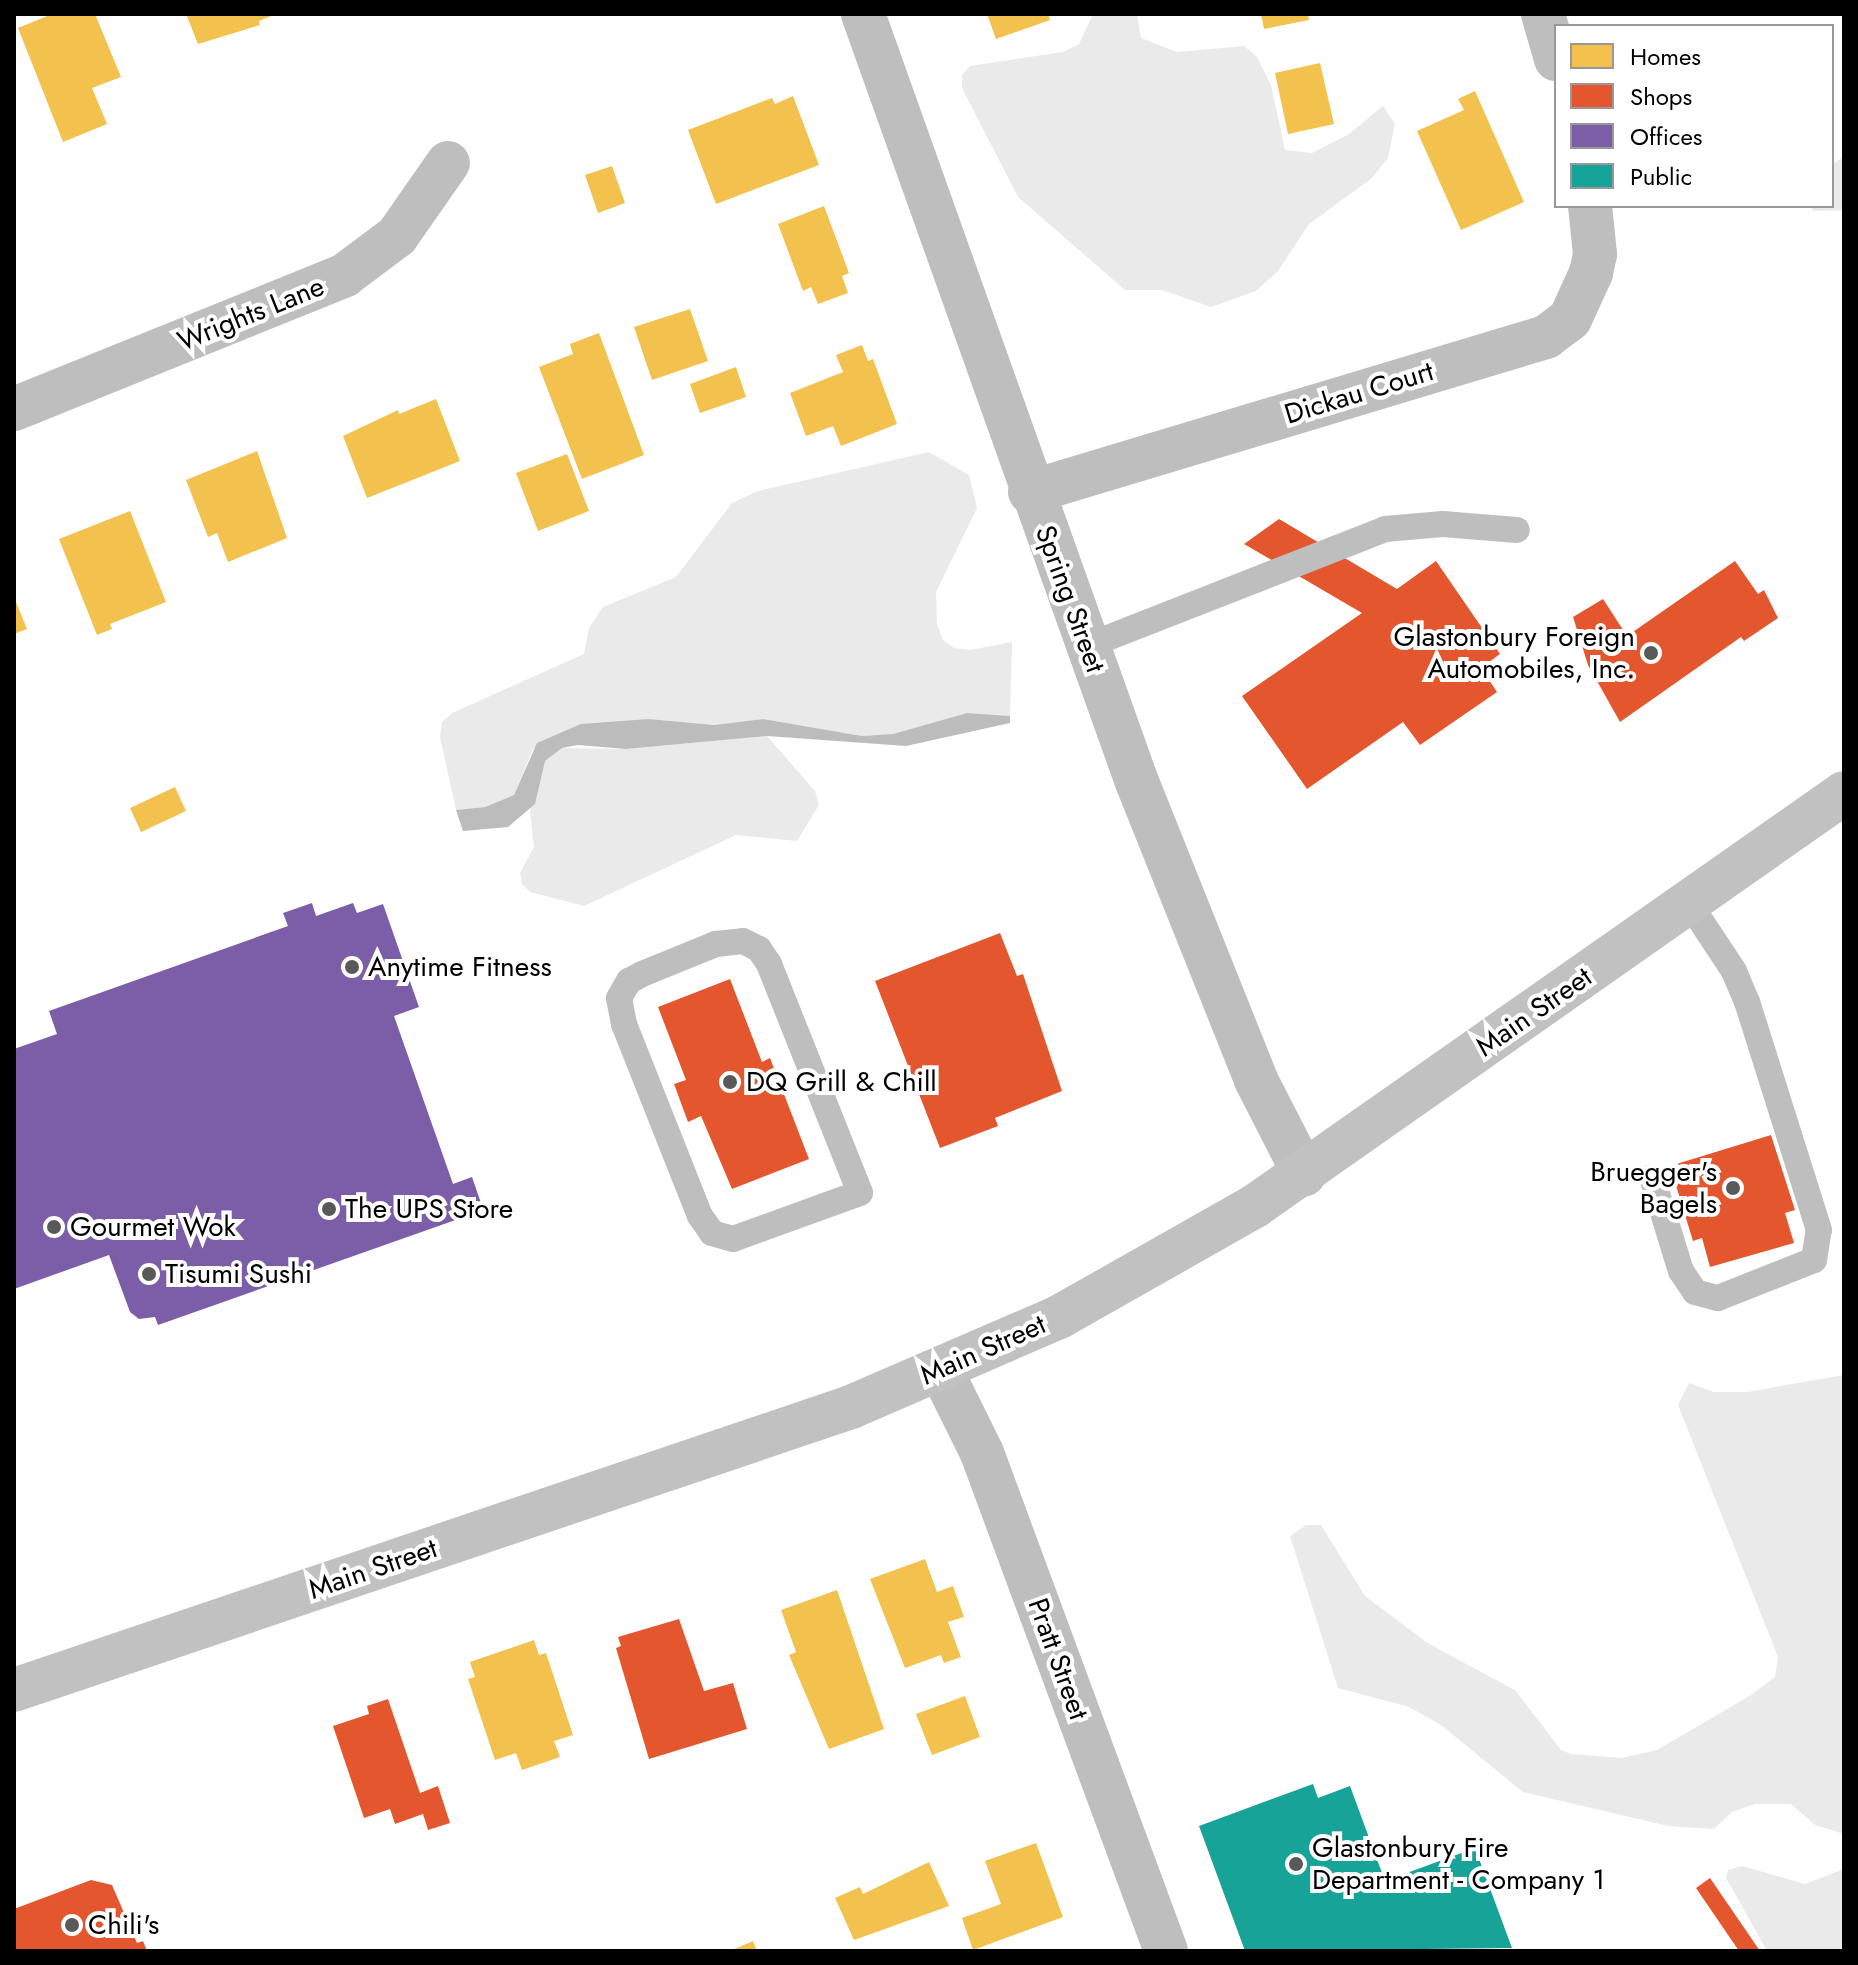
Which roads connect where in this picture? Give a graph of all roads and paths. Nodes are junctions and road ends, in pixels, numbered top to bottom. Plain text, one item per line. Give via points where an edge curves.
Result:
1 (863, 14) edge
2 (1543, 14) edge
3 (1554, 52) edge
4 (448, 163) dead end
5 (1590, 208) edge
6 (14, 409) edge
7 (1030, 492) junction
8 (1517, 530) dead end
9 (1087, 646) junction
10 (1844, 793) edge
11 (1689, 903) junction
12 (1304, 1174) junction
13 (1652, 1177) dead end
14 (860, 1193) joint
15 (941, 1370) junction
16 (14, 1690) edge
17 (1166, 1951) edge

1 - 7 street, Spring Street
2 - 3 street
4 - 6 street, Wrights Lane via 407,225 345,275
5 - 7 street, Dickau Court via 1595,254 1591,273 1570,319 1546,337
7 - 9 street, Spring Street
8 - 9 lane via 1443,524 1385,529
9 - 12 street, Spring Street via 1256,1080
10 - 11 main road, Main Street
11 - 12 main road, Main Street
11 - 13 lane via 1734,971 1747,1002 1819,1230 1814,1260 1718,1298 1695,1292 1681,1271
12 - 15 main road, Main Street via 1158,1264
14 - 14 lane via 759,949 743,941 716,944 629,981 619,998 624,1024 700,1216 712,1233 723,1239 753,1235
15 - 16 main road, Main Street via 824,1416
15 - 17 street, Pratt Street via 982,1453

